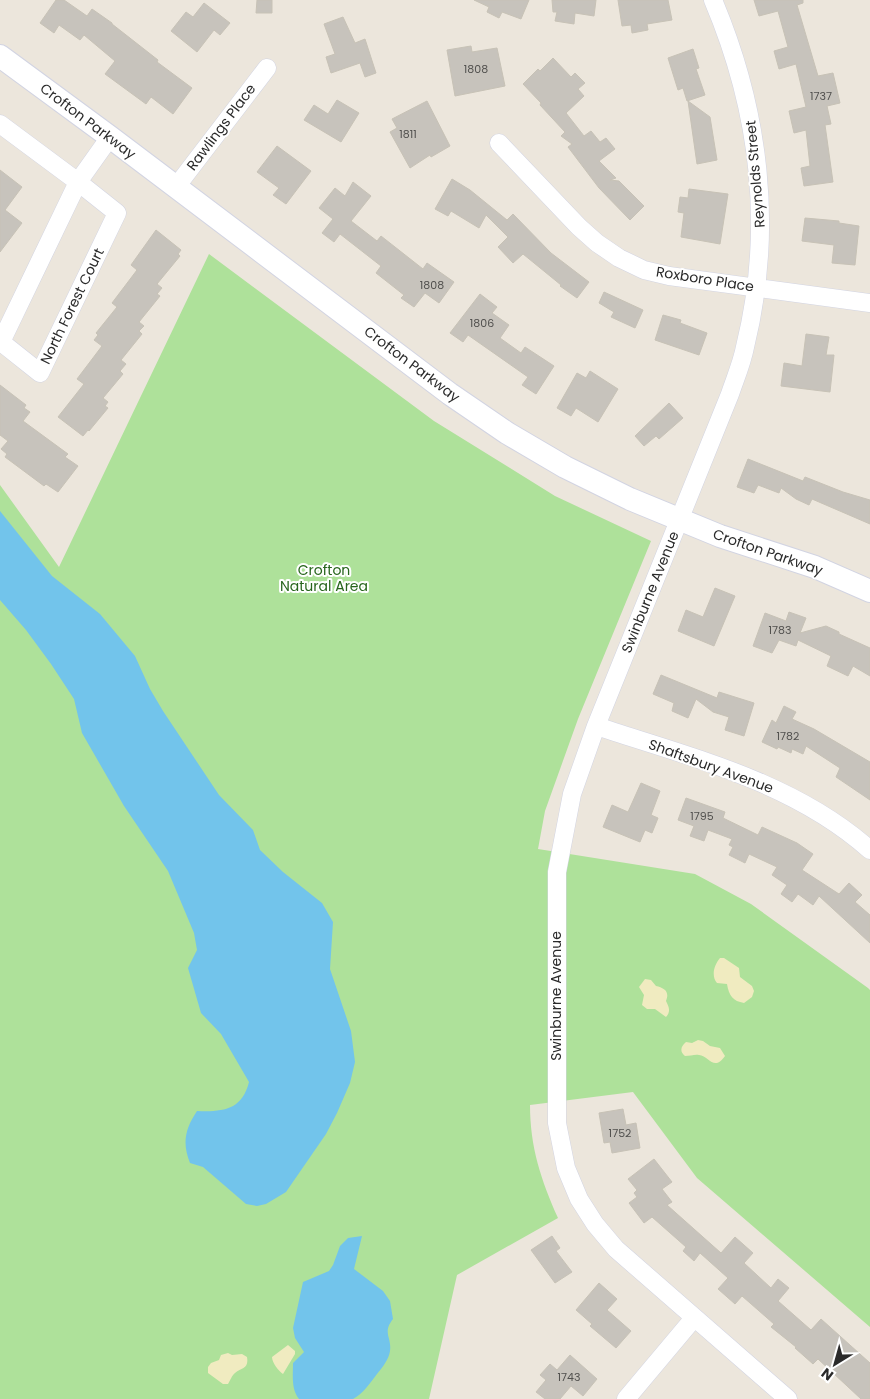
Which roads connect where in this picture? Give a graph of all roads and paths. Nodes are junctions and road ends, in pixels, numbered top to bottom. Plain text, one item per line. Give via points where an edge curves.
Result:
1 (713, 0) edge
2 (0, 56) edge
3 (267, 68) dead end
4 (0, 124) edge
5 (110, 137) junction
6 (499, 143) dead end
7 (78, 182) junction
8 (176, 187) junction
9 (757, 287) junction
10 (870, 303) edge
11 (679, 520) junction
12 (870, 591) edge
13 (596, 726) junction
14 (870, 850) edge
15 (694, 1318) junction
16 (626, 1399) edge
17 (788, 1399) edge

1 - 9 street, Reynolds Street via 734,56 756,146 760,197
2 - 5 street, Crofton Parkway
3 - 8 street, Rawlings Place
4 - 7 street
5 - 7 street, North Forest Court
5 - 8 street, Crofton Parkway
6 - 9 street, Roxboro Place via 579,227 619,258 644,270 669,276
7 - 7 street, North Forest Court via 1,342 40,373 117,213
8 - 11 street, Crofton Parkway via 450,394 507,433 565,467
9 - 10 street, Roxboro Place
9 - 11 street, Reynolds Street via 745,348 730,394
11 - 12 street, Crofton Parkway
11 - 13 street, Swinburne Avenue
13 - 14 street, Shaftsbury Avenue via 767,785 811,808
13 - 15 street, Swinburne Avenue via 572,794 557,872 557,1123 566,1168 579,1199 595,1224 616,1249
15 - 16 street
15 - 17 street, Swinburne Avenue

